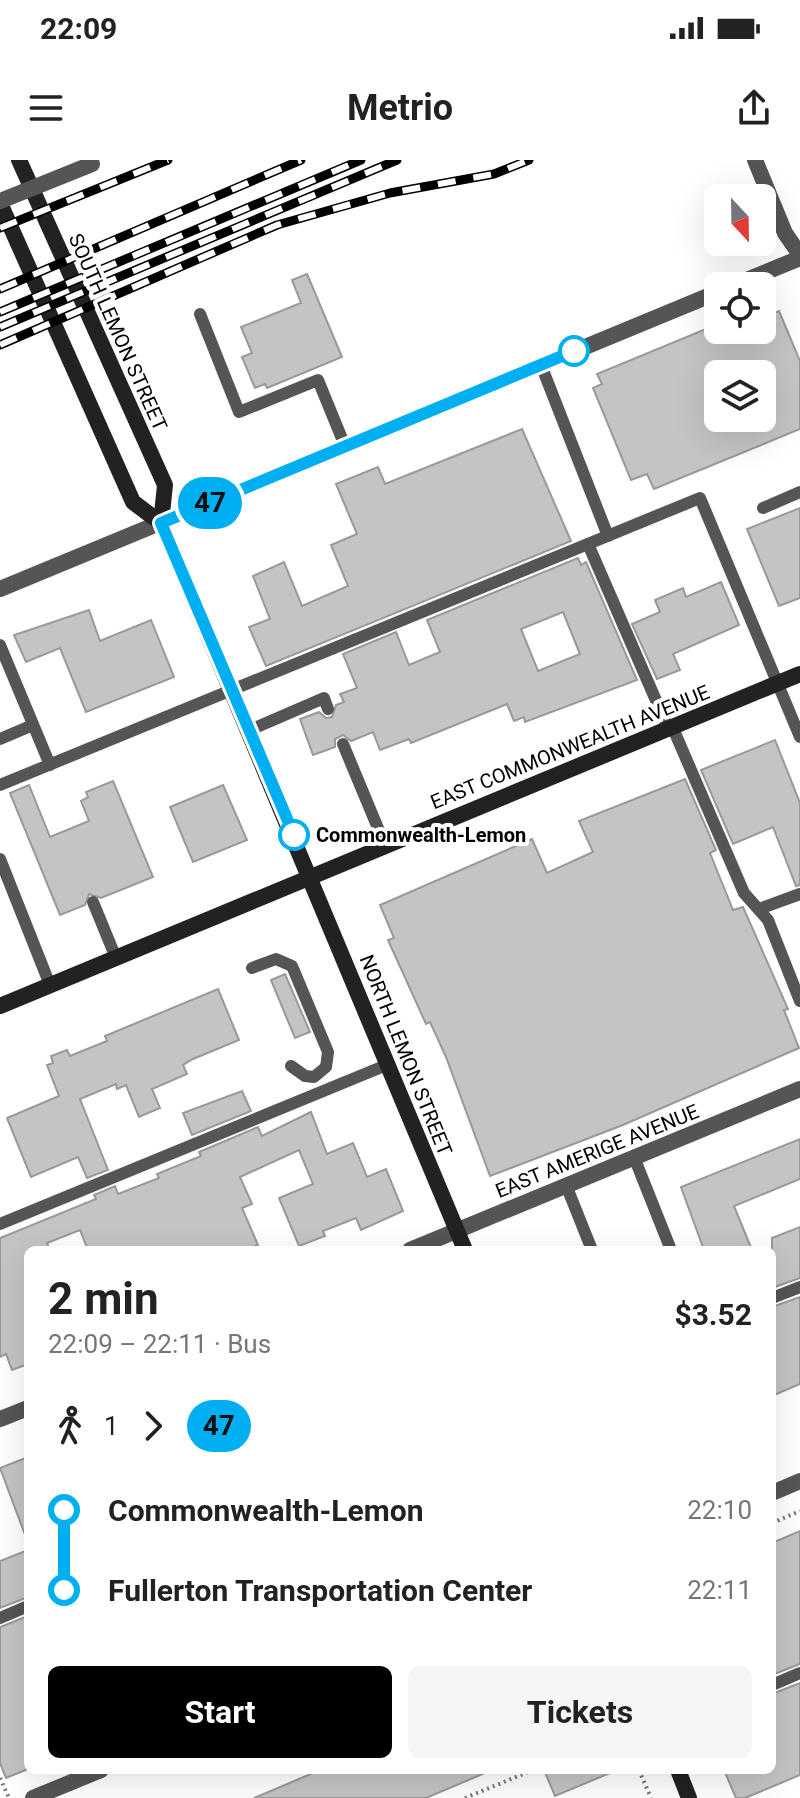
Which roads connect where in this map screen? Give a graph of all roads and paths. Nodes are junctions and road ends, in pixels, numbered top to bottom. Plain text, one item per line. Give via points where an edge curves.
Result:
1 (19, 160) edge
2 (755, 160) edge
3 (96, 162) edge
4 (0, 202) edge
5 (800, 256) edge
6 (764, 272) edge
7 (704, 298) edge
8 (200, 314) dead end
9 (541, 365) junction
10 (345, 446) junction
11 (800, 492) edge
12 (763, 508) dead end
13 (161, 523) junction
14 (608, 536) junction
15 (588, 544) junction
16 (0, 589) edge
17 (1, 650) edge
18 (800, 674) edge
19 (777, 683) junction
20 (233, 690) junction
21 (328, 709) dead end
22 (33, 725) junction
23 (670, 727) junction
24 (250, 730) junction
25 (800, 737) edge
26 (0, 739) edge
27 (343, 744) dead end
28 (50, 765) junction
29 (0, 785) edge
30 (385, 845) junction
31 (0, 859) edge
32 (311, 876) junction
33 (800, 894) edge
34 (93, 902) dead end
35 (759, 909) junction
36 (116, 958) junction
37 (252, 968) dead end
38 (50, 985) junction
39 (800, 1001) edge
40 (0, 1006) edge
41 (389, 1064) junction
42 (291, 1066) dead end
43 (800, 1089) edge
44 (634, 1157) junction
45 (566, 1185) junction
46 (0, 1224) edge
47 (457, 1231) junction
48 (420, 1246) edge
49 (463, 1246) edge
50 (590, 1246) edge
51 (669, 1246) edge
52 (800, 1287) edge
53 (776, 1296) edge
54 (24, 1410) edge
55 (0, 1419) edge
56 (800, 1481) edge
57 (776, 1491) edge
58 (800, 1511) edge
59 (776, 1521) edge
60 (24, 1608) edge
61 (0, 1618) edge
62 (800, 1673) edge
63 (776, 1683) edge
64 (91, 1774) edge
65 (523, 1774) edge
66 (641, 1774) edge
67 (680, 1774) edge
68 (0, 1778) edge
69 (9, 1798) edge
70 (33, 1798) edge
71 (465, 1798) edge
72 (651, 1798) edge
73 (689, 1798) edge

1 - 13 street, SOUTH LEMON STREET via 165,485
2 - 5 street
3 - 4 street, bridge
4 - 13 street, SOUTH LEMON STREET via 133,502
5 - 6 street
7 - 9 street
8 - 10 lane via 239,412 318,380
9 - 10 street
9 - 14 lane
10 - 13 street
11 - 12 lane
13 - 16 street
13 - 20 street, SOUTH LEMON STREET
14 - 15 lane
14 - 19 lane via 700,498
15 - 20 lane
15 - 23 lane
17 - 22 lane
18 - 19 street, EAST COMMONWEALTH AVENUE
19 - 23 street, EAST COMMONWEALTH AVENUE
19 - 25 lane
20 - 24 street, SOUTH LEMON STREET
20 - 28 lane
21 - 24 lane via 324,698
22 - 26 lane
22 - 28 lane
23 - 30 street, EAST COMMONWEALTH AVENUE
23 - 35 lane via 744,893
24 - 32 street, SOUTH LEMON STREET
27 - 30 lane
28 - 29 lane
30 - 32 street, EAST COMMONWEALTH AVENUE
31 - 38 lane
32 - 36 street, EAST COMMONWEALTH AVENUE
32 - 41 street, NORTH LEMON STREET
33 - 35 lane
34 - 36 lane
35 - 39 lane
36 - 38 street, EAST COMMONWEALTH AVENUE
37 - 42 lane via 276,959 292,966 328,1052 326,1067 314,1077
38 - 40 street, EAST COMMONWEALTH AVENUE
41 - 46 lane
41 - 47 street, NORTH LEMON STREET
43 - 44 street, EAST AMERIGE AVENUE
44 - 45 street, EAST AMERIGE AVENUE
44 - 51 lane
45 - 47 street, EAST AMERIGE AVENUE
45 - 50 lane
47 - 48 street, EAST AMERIGE AVENUE
47 - 49 street, NORTH LEMON STREET
52 - 53 lane
54 - 55 street
56 - 57 street
58 - 59 path
60 - 61 lane
62 - 63 lane
64 - 70 street
65 - 71 path
66 - 72 path
67 - 73 street
68 - 69 path

